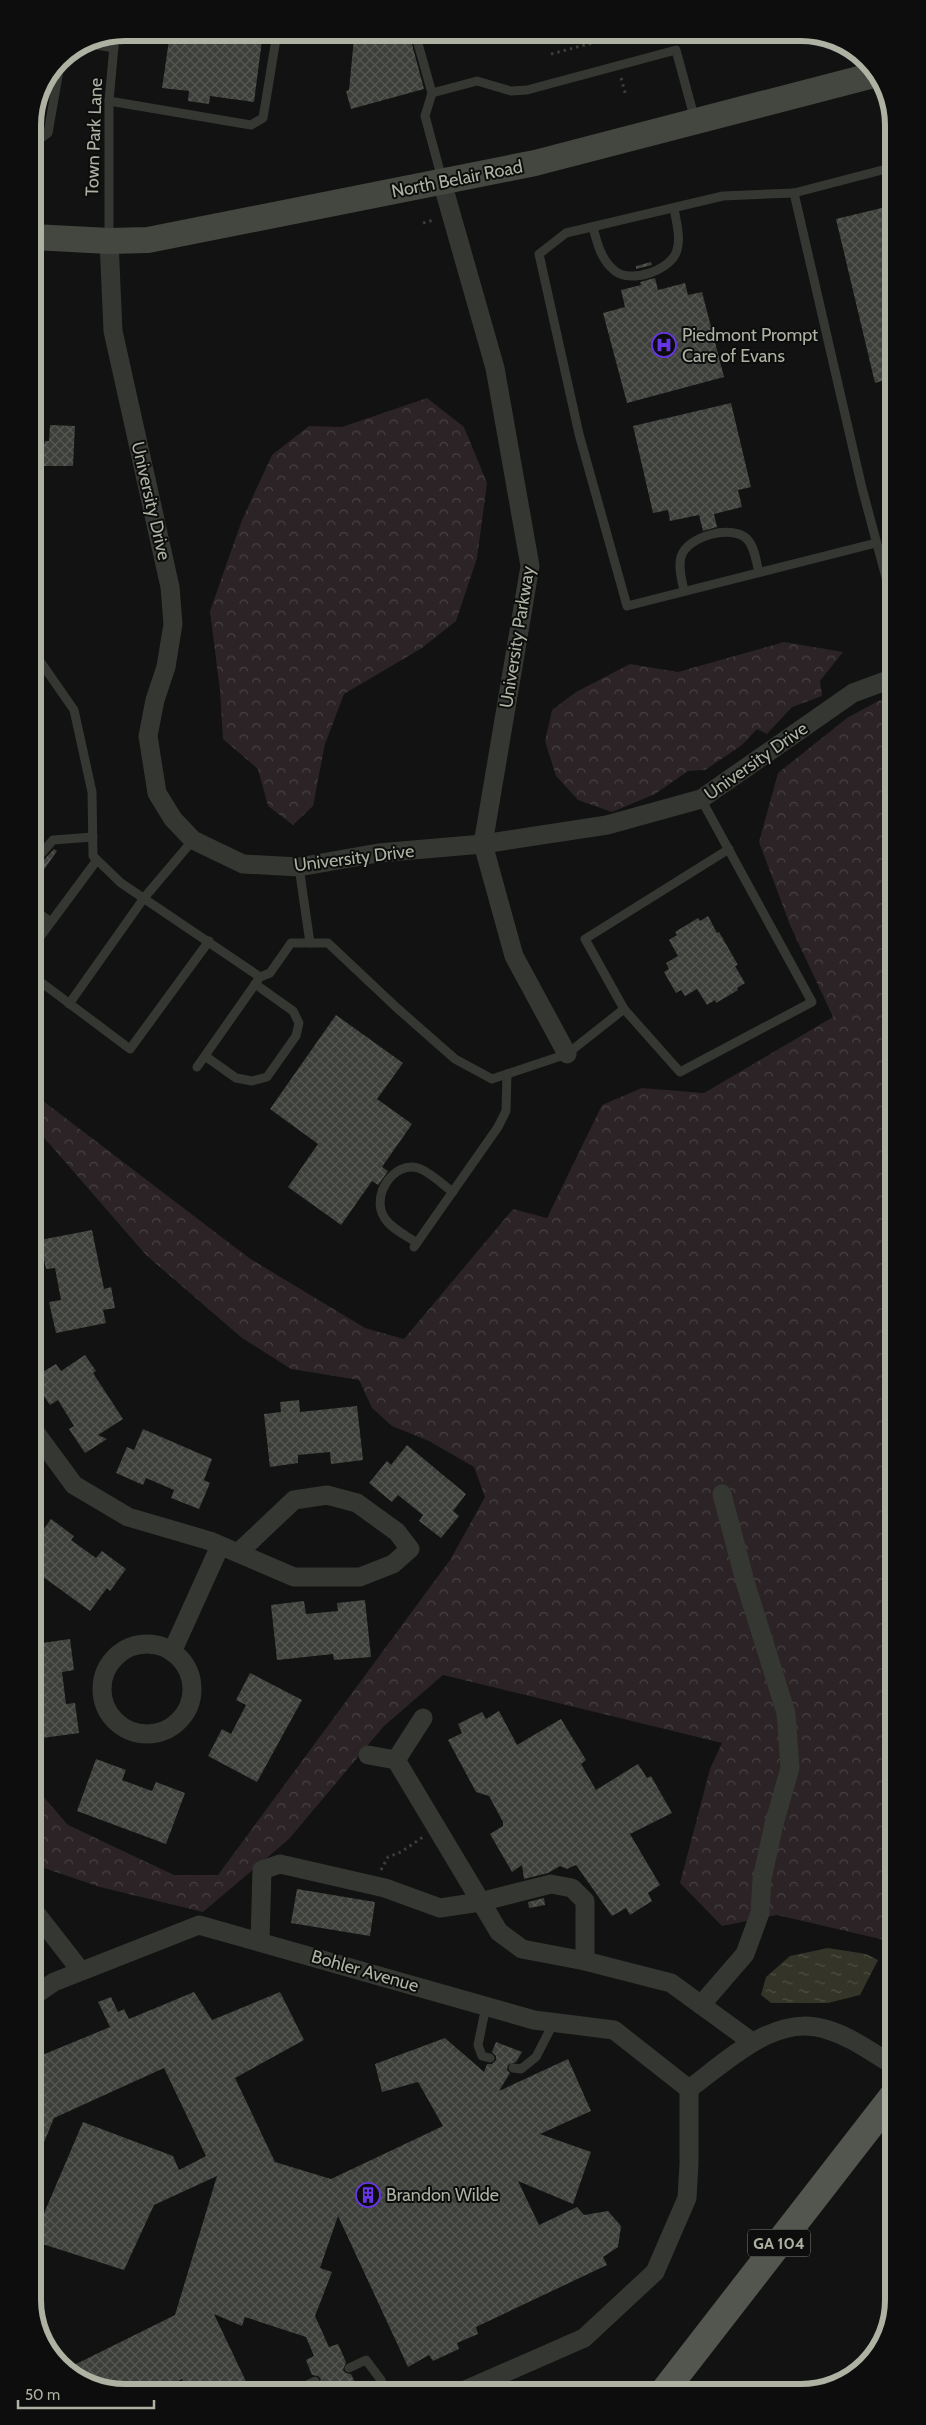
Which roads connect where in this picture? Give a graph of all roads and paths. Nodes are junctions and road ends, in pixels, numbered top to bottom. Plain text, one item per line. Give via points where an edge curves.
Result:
1 (275, 41) edge
2 (417, 41) edge
3 (607, 41) edge
4 (114, 42) edge
5 (100, 46) edge
6 (114, 48) junction
7 (550, 54) dead end
8 (866, 73) edge
9 (58, 75) edge
10 (621, 75) dead end
11 (432, 93) junction
12 (626, 96) dead end
13 (109, 101) junction
14 (695, 121) junction
15 (41, 138) edge
16 (885, 169) edge
17 (442, 182) junction
18 (794, 193) junction
19 (674, 208) junction
20 (435, 220) dead end
21 (423, 223) dead end
22 (593, 227) junction
23 (41, 237) edge
24 (109, 241) junction
25 (876, 543) junction
26 (759, 572) junction
27 (885, 575) edge
28 (684, 591) junction
29 (41, 663) edge
30 (885, 681) edge
31 (701, 800) junction
32 (93, 837) junction
33 (193, 840) junction
34 (483, 844) junction
35 (729, 849) junction
36 (41, 854) edge
37 (97, 860) junction
38 (299, 867) junction
39 (144, 898) junction
40 (41, 915) edge
41 (51, 922) junction
42 (41, 936) edge
43 (209, 941) junction
44 (310, 943) junction
45 (258, 981) junction
46 (41, 982) edge
47 (69, 1004) junction
48 (624, 1009) junction
49 (567, 1054) junction
50 (205, 1056) junction
51 (197, 1067) dead end
52 (507, 1074) junction
53 (453, 1192) junction
54 (41, 1441) edge
55 (722, 1494) dead end
56 (220, 1546) junction
57 (238, 1553) junction
58 (172, 1652) junction
59 (423, 1718) dead end
60 (368, 1755) dead end
61 (396, 1760) junction
62 (437, 1830) junction
63 (376, 1886) junction
64 (480, 1902) junction
65 (41, 1920) edge
66 (260, 1942) junction
67 (585, 1961) junction
68 (81, 1971) junction
69 (41, 1991) edge
70 (701, 2005) junction
71 (486, 2006) junction
72 (554, 2022) junction
73 (752, 2042) junction
74 (490, 2058) dead end
75 (885, 2060) edge
76 (513, 2068) dead end
77 (689, 2089) junction
78 (885, 2106) edge
79 (349, 2368) dead end
80 (315, 2381) dead end
81 (309, 2384) edge
82 (382, 2384) edge
83 (479, 2384) edge
84 (670, 2384) edge

1 - 13 lane via 262,118 251,126
2 - 11 lane
3 - 7 path
4 - 6 lane, Town Park Lane
5 - 6 lane
6 - 13 lane, Town Park Lane
8 - 14 main road, North Belair Road
9 - 15 lane via 48,133
10 - 12 path
11 - 14 lane via 477,81 511,91 527,90 676,50
11 - 17 lane via 425,116
13 - 24 lane, Town Park Lane
14 - 17 main road, North Belair Road via 535,163
16 - 18 lane
17 - 24 main road, North Belair Road via 148,240
17 - 34 street, University Parkway via 495,368 530,566
18 - 19 lane via 723,196
18 - 25 lane
19 - 22 lane
19 - 22 lane via 678,249 674,258 661,269 631,276 616,272 597,247
20 - 21 path
22 - 28 lane via 566,233 539,254 579,434 627,606
23 - 24 main road, North Belair Road
24 - 33 street, University Drive via 113,331 170,587 173,624 166,667 148,736 157,793 173,819
25 - 26 lane
25 - 27 lane
26 - 28 lane
26 - 28 lane via 751,543 741,535 724,532 694,540 684,550 680,562
29 - 32 lane via 74,710 92,792
30 - 31 street, University Drive via 853,693
31 - 34 street, University Drive via 607,825
31 - 35 lane
32 - 36 lane via 53,840
32 - 37 lane via 93,856
33 - 38 street, University Drive via 242,864
33 - 39 lane
34 - 38 street, University Drive via 378,853
34 - 49 street, University Parkway via 514,956
35 - 48 lane via 585,939
35 - 48 lane via 812,1002 680,1072
37 - 39 lane via 121,883
37 - 41 lane
38 - 44 lane
39 - 43 lane
39 - 47 lane
40 - 41 lane
41 - 42 lane
43 - 45 lane
43 - 47 lane via 130,1049
44 - 45 lane via 291,943 270,973
44 - 52 lane via 328,943 455,1059 492,1079
45 - 50 lane
45 - 50 lane via 293,1011 299,1024 296,1036 267,1077 252,1082 236,1078
46 - 47 lane
48 - 49 lane
49 - 52 lane
50 - 51 lane
52 - 53 lane via 506,1111
53 - 53 lane via 416,1245 382,1214 380,1198 389,1178 398,1170 420,1168
54 - 56 street via 74,1485 128,1517
55 - 70 street via 786,1713 790,1768 762,1879 760,1913 745,1954
56 - 57 street
56 - 58 street
57 - 57 street via 294,1577 360,1577 393,1564 410,1549 397,1532 357,1503 327,1495 294,1500
58 - 58 street via 159,1645 130,1647 108,1666 102,1680 102,1695 111,1716 127,1730 157,1734 171,1728 190,1705 190,1675
59 - 61 street
60 - 61 street
61 - 62 street
62 - 63 path via 388,1857
62 - 64 street
63 - 64 street via 440,1908
63 - 66 street via 280,1864 262,1870
64 - 67 street via 499,1932 522,1949
64 - 67 street via 551,1884 572,1888 585,1901
65 - 68 street
66 - 68 street, Bohler Avenue via 200,1926
66 - 71 street, Bohler Avenue
67 - 70 street via 671,1983
68 - 69 street, Bohler Avenue
70 - 73 street
71 - 72 street, Bohler Avenue via 534,2020
71 - 74 lane via 478,2045 482,2056
72 - 76 lane via 536,2057 521,2070
72 - 77 street, Bohler Avenue via 614,2030
73 - 75 street via 788,2027 824,2028 849,2038
73 - 77 street
77 - 83 street via 687,2198 654,2272 584,2338
78 - 84 main road, GA 104
79 - 82 lane via 366,2360
80 - 81 lane

